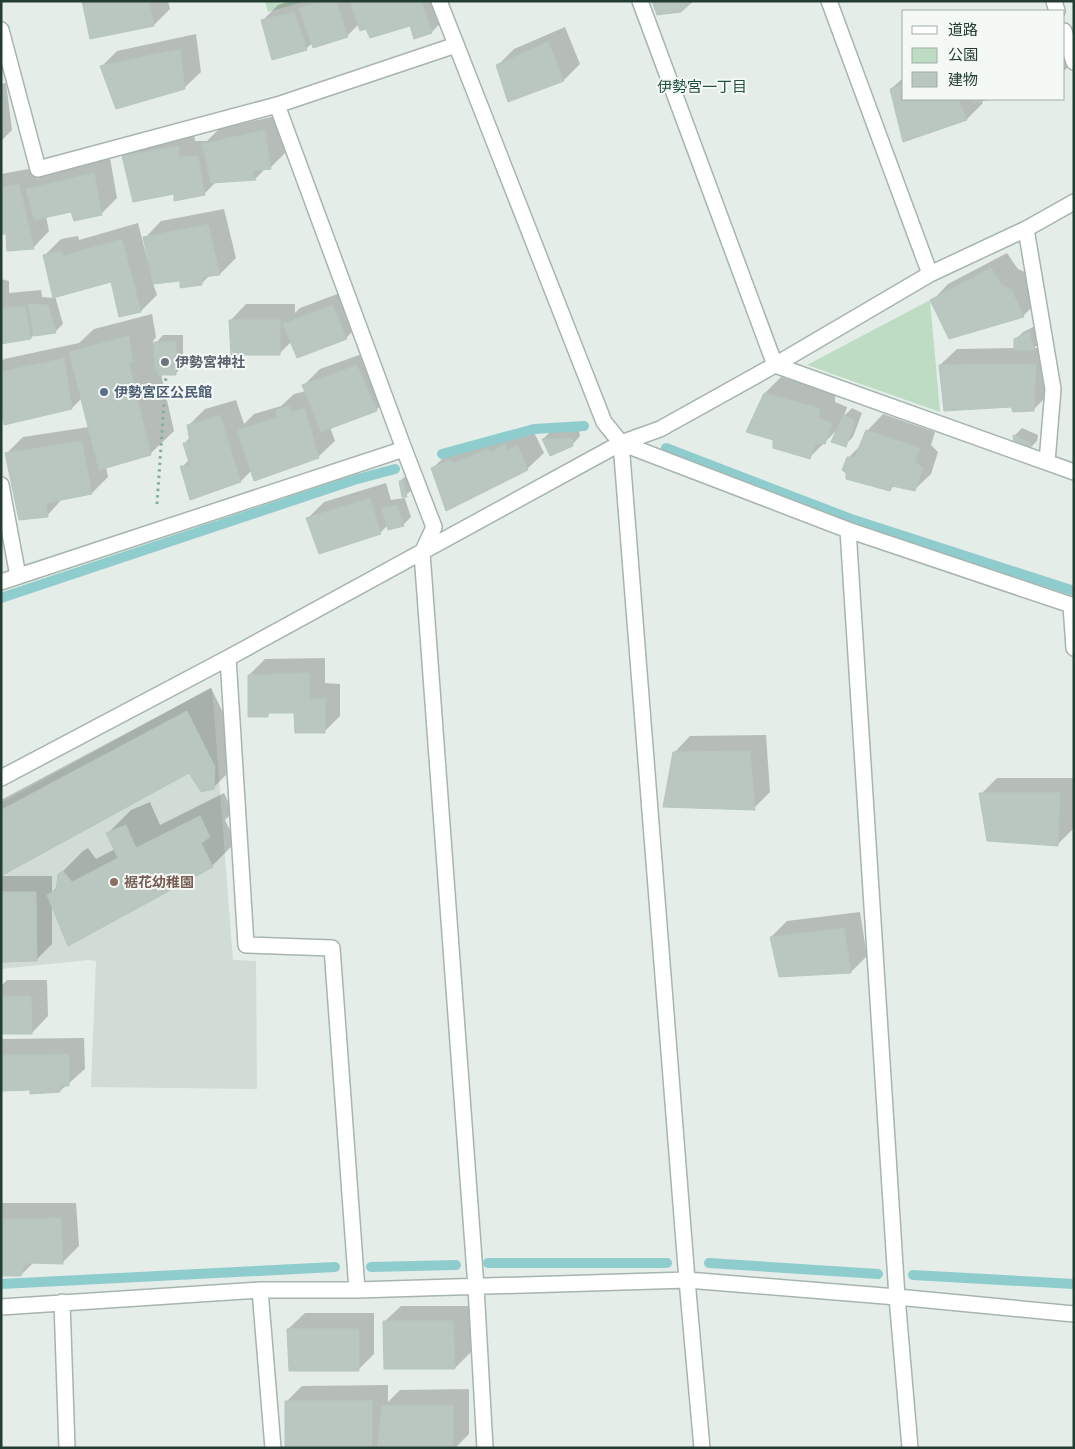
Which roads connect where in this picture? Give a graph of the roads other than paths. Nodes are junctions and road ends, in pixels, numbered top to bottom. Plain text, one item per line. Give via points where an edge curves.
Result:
1 (438, 1) edge
2 (640, 1) edge
3 (829, 1) edge
4 (1, 30) edge
5 (1065, 34) edge
6 (456, 45) junction
7 (1074, 62) edge
8 (277, 105) junction
9 (1074, 202) edge
10 (1026, 229) junction
11 (930, 274) junction
12 (775, 365) junction
13 (621, 443) junction
14 (404, 449) junction
15 (1047, 462) junction
16 (1074, 472) edge
17 (1, 485) edge
18 (848, 530) junction
19 (422, 553) junction
20 (18, 576) junction
21 (1, 582) edge
22 (1072, 605) edge
23 (1074, 648) edge
24 (228, 658) junction
25 (1, 778) edge
26 (687, 1280) junction
27 (476, 1287) junction
28 (260, 1290) junction
29 (357, 1290) junction
30 (897, 1297) junction
31 (62, 1302) junction
32 (1, 1307) edge
33 (1074, 1314) edge
34 (67, 1448) edge
35 (273, 1448) edge
36 (485, 1448) edge
37 (702, 1448) edge
38 (910, 1448) edge

1 - 6 street
2 - 12 street
3 - 11 street
4 - 8 street via 38,169
5 - 7 street
6 - 8 street
6 - 13 street via 604,422
8 - 14 street
9 - 10 street
10 - 11 street
10 - 15 street via 1053,389
11 - 12 street
12 - 13 street via 660,429
12 - 15 street
13 - 18 street
13 - 19 street
13 - 26 street
14 - 19 street via 434,528
14 - 20 street
15 - 16 street
17 - 20 street
18 - 22 street
18 - 30 street
19 - 24 street
19 - 27 street
20 - 21 street
22 - 23 street
24 - 25 street
24 - 29 street via 246,945 332,948
26 - 27 street
26 - 30 street
26 - 37 street
27 - 29 street
27 - 36 street
28 - 29 street
28 - 31 street
28 - 35 street
30 - 33 street
30 - 38 street
31 - 32 street
31 - 34 street

